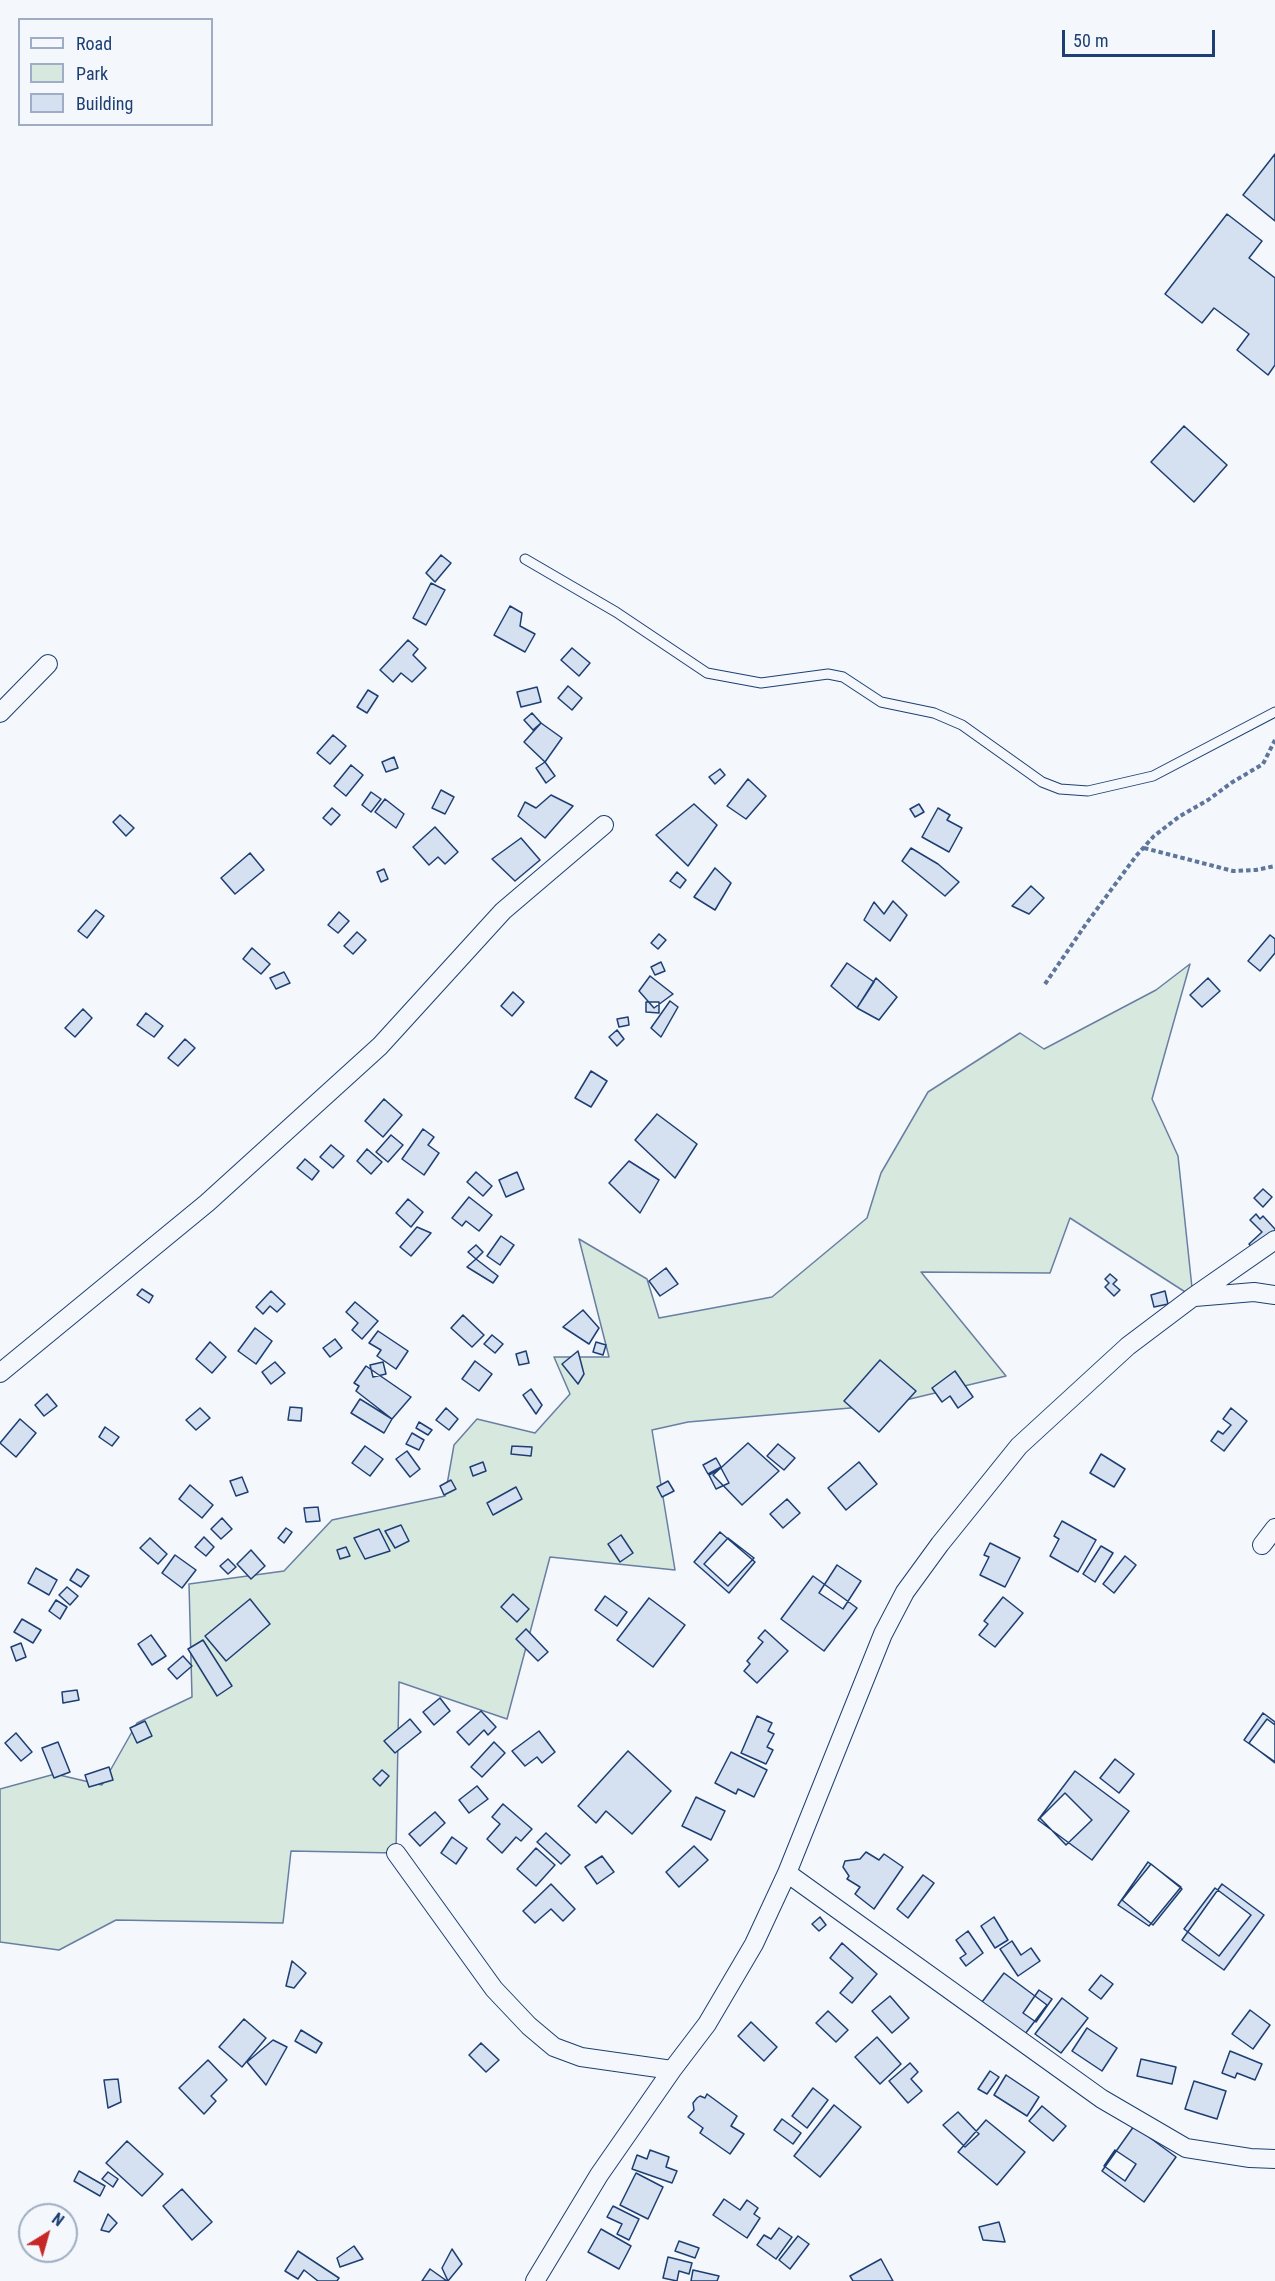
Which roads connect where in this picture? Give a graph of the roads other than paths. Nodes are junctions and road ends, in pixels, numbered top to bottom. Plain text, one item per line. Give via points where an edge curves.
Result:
1 (525, 559) dead end
2 (48, 664) dead end
3 (1275, 712) edge
4 (0, 713) edge
5 (604, 825) dead end
6 (1275, 1240) edge
7 (1275, 1295) edge
8 (1193, 1297) junction
9 (0, 1373) edge
10 (1275, 1528) edge
11 (1262, 1545) dead end
12 (396, 1853) dead end
13 (787, 1873) junction
14 (672, 2070) junction
15 (1275, 2159) edge
16 (535, 2281) edge

1 - 3 lane via 707,672 761,683 828,674 843,676 882,702 934,713 962,725 1042,782 1060,789 1088,791 1153,776
2 - 4 street
5 - 9 street via 503,911 380,1046 207,1203
6 - 8 street
7 - 8 street via 1254,1292
8 - 13 street via 1128,1346 1019,1446 905,1592 883,1634
10 - 11 street
12 - 14 street via 494,1989 554,2047 581,2057
13 - 14 street via 731,1985
13 - 15 street via 1102,2100 1186,2148
14 - 16 street via 599,2175

